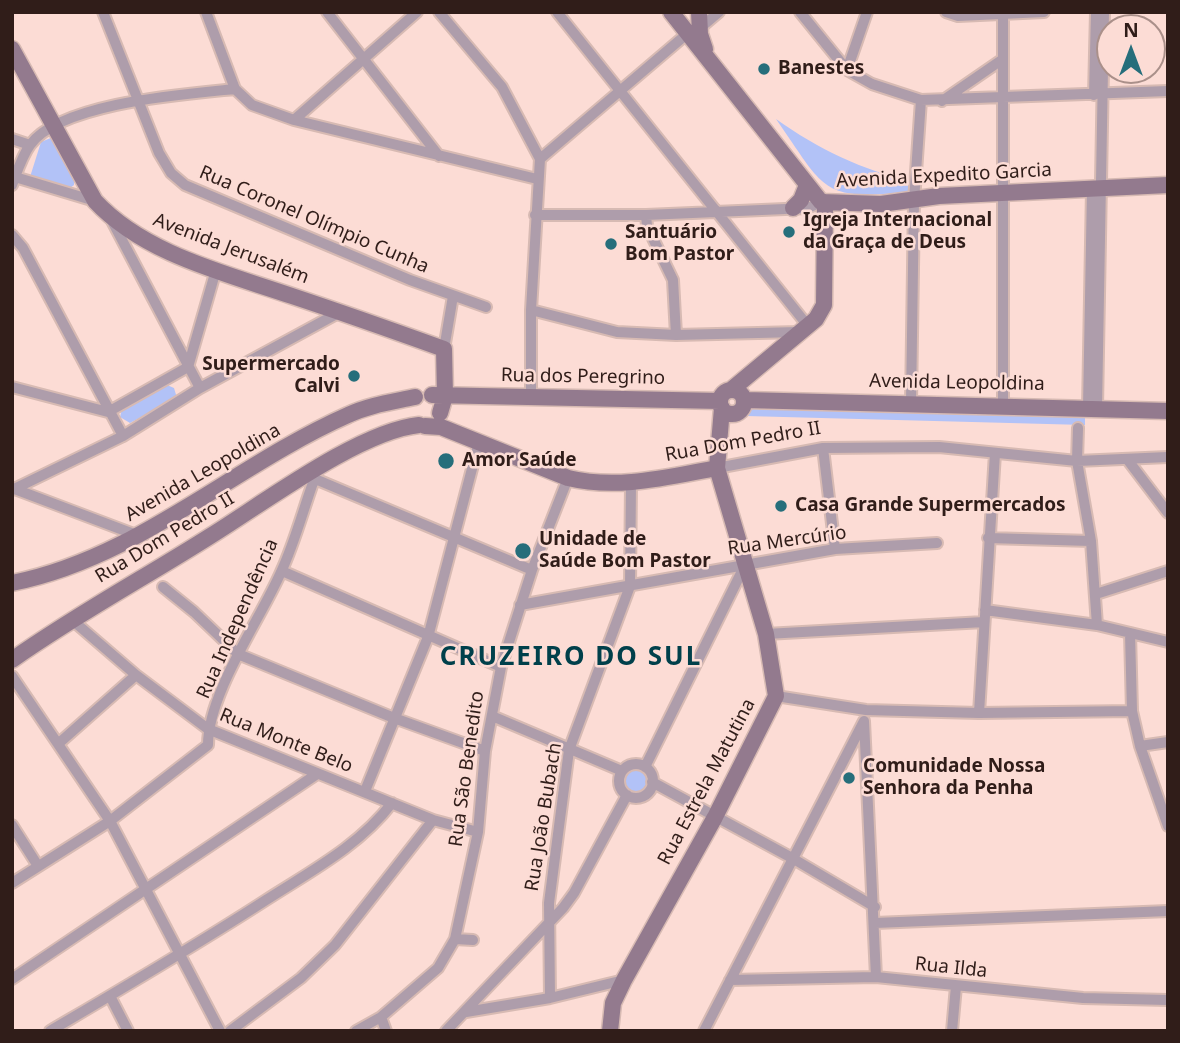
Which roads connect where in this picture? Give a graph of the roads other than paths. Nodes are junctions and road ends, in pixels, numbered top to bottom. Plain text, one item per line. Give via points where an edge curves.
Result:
1 (103, 12) edge
2 (205, 12) edge
3 (327, 12) edge
4 (417, 12) edge
5 (439, 12) edge
6 (556, 12) edge
7 (671, 12) edge
8 (699, 12) edge
9 (719, 12) edge
10 (800, 12) edge
11 (867, 12) edge
12 (946, 12) edge
13 (1044, 12) edge
14 (1096, 12) edge
15 (1104, 12) edge
16 (1028, 13) edge
17 (1003, 14) junction
18 (693, 31) junction
19 (12, 49) edge
20 (364, 58) junction
21 (1003, 59) junction
22 (847, 70) junction
23 (235, 89) junction
24 (620, 89) junction
25 (1168, 91) edge
26 (1099, 95) junction
27 (1003, 98) junction
28 (139, 99) junction
29 (921, 100) junction
30 (942, 101) junction
31 (294, 120) junction
32 (54, 125) junction
33 (12, 139) edge
34 (30, 145) junction
35 (439, 156) junction
36 (540, 159) junction
37 (537, 179) junction
38 (14, 181) edge
39 (807, 185) junction
40 (1168, 185) edge
41 (1097, 189) junction
42 (1004, 193) junction
43 (95, 201) junction
44 (914, 201) junction
45 (823, 202) junction
46 (793, 208) junction
47 (715, 212) junction
48 (535, 215) junction
49 (646, 215) junction
50 (111, 218) junction
51 (12, 235) edge
52 (216, 270) junction
53 (453, 296) junction
54 (486, 307) dead end
55 (531, 310) junction
56 (340, 312) junction
57 (803, 329) junction
58 (676, 335) junction
59 (444, 349) junction
60 (188, 368) junction
61 (12, 387) edge
62 (200, 388) junction
63 (439, 396) junction
64 (415, 397) junction
65 (531, 398) junction
66 (911, 403) junction
67 (1003, 405) junction
68 (725, 407) junction
69 (1092, 408) junction
70 (1168, 411) edge
71 (108, 412) junction
72 (422, 425) junction
73 (1078, 428) dead end
74 (123, 436) junction
75 (479, 442) junction
76 (823, 448) junction
77 (995, 453) junction
78 (1168, 457) edge
79 (1127, 459) junction
80 (1077, 461) junction
81 (717, 468) junction
82 (310, 477) junction
83 (568, 478) junction
84 (631, 483) junction
85 (13, 489) edge
86 (1168, 513) edge
87 (139, 536) junction
88 (988, 538) junction
89 (453, 540) junction
90 (1091, 541) junction
91 (937, 543) dead end
92 (835, 549) junction
93 (746, 563) junction
94 (532, 570) junction
95 (1168, 570) edge
96 (282, 571) junction
97 (12, 583) edge
98 (630, 586) junction
99 (163, 587) dead end
100 (1096, 594) junction
101 (520, 605) junction
102 (985, 610) junction
103 (71, 619) junction
104 (984, 622) junction
105 (1097, 625) junction
106 (766, 634) junction
107 (1130, 634) junction
108 (428, 637) junction
109 (1168, 642) edge
110 (238, 654) junction
111 (12, 660) edge
112 (501, 667) junction
113 (136, 675) junction
114 (12, 677) edge
115 (776, 696) junction
116 (1132, 711) junction
117 (979, 713) junction
118 (492, 716) junction
119 (865, 716) junction
120 (394, 718) junction
121 (208, 729) junction
122 (1168, 742) edge
123 (58, 744) junction
124 (1140, 746) junction
125 (569, 750) junction
126 (485, 751) junction
127 (645, 767) junction
128 (622, 771) junction
129 (317, 774) junction
130 (652, 782) junction
131 (365, 791) junction
132 (626, 795) junction
133 (392, 803) junction
134 (715, 817) junction
135 (433, 820) junction
136 (110, 821) junction
137 (12, 825) edge
138 (1168, 826) edge
139 (478, 832) junction
140 (792, 858) junction
141 (38, 866) junction
142 (12, 883) edge
143 (146, 891) junction
144 (875, 907) junction
145 (1168, 911) edge
146 (875, 923) junction
147 (548, 924) junction
148 (455, 939) junction
149 (473, 940) dead end
150 (182, 954) junction
151 (876, 977) junction
152 (12, 979) edge
153 (730, 979) junction
154 (624, 980) junction
155 (956, 986) junction
156 (110, 996) junction
157 (550, 998) junction
158 (1168, 1000) edge
159 (466, 1012) junction
160 (381, 1017) junction
161 (50, 1031) edge
162 (128, 1031) edge
163 (220, 1031) edge
164 (229, 1031) edge
165 (356, 1031) edge
166 (386, 1031) edge
167 (446, 1031) edge
168 (610, 1031) edge
169 (704, 1031) edge
170 (952, 1031) edge

1 - 28 street, Rua Coronel Olímpio Cunha
2 - 23 street
3 - 20 street
4 - 20 street
5 - 36 street via 502,87
6 - 24 street
7 - 18 street, Avenida Expedito Garcia
8 - 18 street
9 - 18 street
10 - 22 street
11 - 22 street
12 - 17 street via 958,16
13 - 16 street
14 - 26 street
15 - 26 street
16 - 17 street
17 - 21 street
18 - 24 street
18 - 39 street, Avenida Expedito Garcia
19 - 32 street, Avenida Jerusalém
20 - 31 street
20 - 35 street
21 - 27 street
21 - 30 street
22 - 29 street via 872,84
23 - 28 street
23 - 31 street via 251,105
24 - 36 street
24 - 47 street
25 - 26 street
26 - 27 street
26 - 41 street
27 - 30 street
27 - 42 street
28 - 32 street
28 - 53 street, Rua Coronel Olímpio Cunha via 159,153 185,185
29 - 30 street
29 - 44 street
31 - 35 street
32 - 34 street
32 - 43 street, Avenida Jerusalém
33 - 34 street
34 - 38 street
35 - 37 street
36 - 37 street
37 - 48 street
38 - 43 street
39 - 45 street, Avenida Expedito Garcia
39 - 46 street
40 - 41 street, Avenida Expedito Garcia
41 - 42 street, Avenida Expedito Garcia
41 - 69 street
42 - 44 street, Avenida Expedito Garcia
42 - 67 street
43 - 50 street, Avenida Jerusalém
44 - 45 street, Avenida Expedito Garcia
44 - 66 street
45 - 46 street
45 - 57 street via 824,305
46 - 47 street
47 - 49 street
47 - 57 street
48 - 49 street
48 - 55 street
49 - 58 street via 673,280
50 - 52 street, Avenida Jerusalém via 145,240
50 - 60 street
51 - 71 street
52 - 56 street, Avenida Jerusalém
52 - 60 street
53 - 54 street, Rua Coronel Olímpio Cunha
53 - 59 street
55 - 58 street via 617,332
55 - 65 street
56 - 59 street, Avenida Jerusalém
56 - 62 street
57 - 58 street
57 - 68 street
59 - 63 street
60 - 62 street
60 - 71 street
61 - 71 street
62 - 74 street
63 - 64 street
63 - 65 street, Rua dos Peregrino
63 - 72 street via 440,414 433,423
64 - 72 street via 408,413
64 - 87 street, Avenida Leopoldina via 349,414 259,462
65 - 68 street, Rua dos Peregrino
66 - 67 street, Avenida Leopoldina
66 - 68 street, Avenida Leopoldina via 745,400 741,411
67 - 69 street, Avenida Leopoldina
68 - 81 street, Rua Estrela Matutina via 718,424
69 - 70 street, Avenida Leopoldina
71 - 74 street
72 - 75 street, Rua Dom Pedro II via 441,427
72 - 82 street, Rua Dom Pedro II via 395,427
73 - 80 street
74 - 85 street
75 - 83 street, Rua Dom Pedro II
75 - 89 street
76 - 77 street, Rua Dom Pedro II via 939,446
76 - 81 street, Rua Dom Pedro II
76 - 92 street
77 - 80 street, Rua Dom Pedro II
77 - 88 street
78 - 79 street, Rua Dom Pedro II
79 - 80 street, Rua Dom Pedro II
79 - 86 street
80 - 90 street
81 - 84 street, Rua Dom Pedro II
81 - 93 street, Rua Estrela Matutina
82 - 89 street
82 - 96 street, Rua Independência
82 - 103 street, Rua Dom Pedro II
83 - 84 street, Rua Dom Pedro II
83 - 94 street, Rua São Benedito
84 - 98 street, Rua João Bubach
85 - 87 street
87 - 97 street, Avenida Leopoldina via 56,572
88 - 90 street
88 - 102 street
89 - 94 street
89 - 108 street
90 - 100 street
91 - 92 street, Rua Mercúrio
92 - 93 street, Rua Mercúrio
93 - 98 street, Rua Mercúrio
93 - 106 street, Rua Estrela Matutina
93 - 127 street
94 - 101 street, Rua São Benedito
95 - 100 street
96 - 108 street
96 - 110 street, Rua Independência
98 - 101 street, Rua Mercúrio
98 - 125 street, Rua João Bubach
99 - 110 street
100 - 105 street
101 - 112 street, Rua São Benedito
102 - 104 street
102 - 105 street
103 - 111 street, Rua Dom Pedro II
103 - 113 street, Rua Monte Belo
104 - 106 street
104 - 117 street
105 - 107 street
106 - 115 street, Rua Estrela Matutina
107 - 109 street
107 - 116 street
108 - 112 street
108 - 120 street
110 - 120 street
110 - 121 street, Rua Independência
112 - 118 street, Rua São Benedito
113 - 121 street, Rua Monte Belo
113 - 123 street
114 - 123 street
115 - 119 street
115 - 134 street, Rua Estrela Matutina
116 - 117 street
116 - 124 street
117 - 119 street
118 - 125 street
118 - 126 street, Rua São Benedito
119 - 140 street
119 - 144 street
120 - 126 street
120 - 131 street
121 - 129 street, Rua Monte Belo
121 - 136 street, Rua Independência via 208,745 199,754
122 - 124 street
123 - 136 street
124 - 138 street
125 - 128 street
125 - 147 street, Rua João Bubach
126 - 139 street, Rua São Benedito
127 - 128 street via 633,764
127 - 130 street
128 - 132 street via 619,784
129 - 131 street, Rua Monte Belo
129 - 143 street
130 - 132 street via 643,796
130 - 134 street
131 - 133 street, Rua Monte Belo
132 - 147 street via 575,893
133 - 135 street, Rua Monte Belo
133 - 150 street via 353,844
134 - 140 street
134 - 154 street, Rua Estrela Matutina
135 - 139 street, Rua Monte Belo
135 - 164 street via 335,946 301,978
136 - 141 street, Rua Independência
136 - 143 street
137 - 141 street
139 - 148 street, Rua São Benedito
140 - 144 street
140 - 153 street
141 - 142 street, Rua Independência
143 - 150 street
143 - 152 street
144 - 146 street
145 - 146 street
146 - 151 street
147 - 157 street, Rua João Bubach
147 - 159 street
148 - 149 street
148 - 160 street, Rua São Benedito via 438,968
150 - 156 street
150 - 163 street
151 - 153 street, Rua Ilda
151 - 155 street, Rua Ilda
153 - 169 street
154 - 157 street
154 - 168 street, Rua Estrela Matutina via 613,1003
155 - 158 street, Rua Ilda via 1083,999
155 - 170 street
156 - 161 street
156 - 162 street
157 - 159 street
159 - 167 street
160 - 165 street, Rua São Benedito
160 - 166 street

